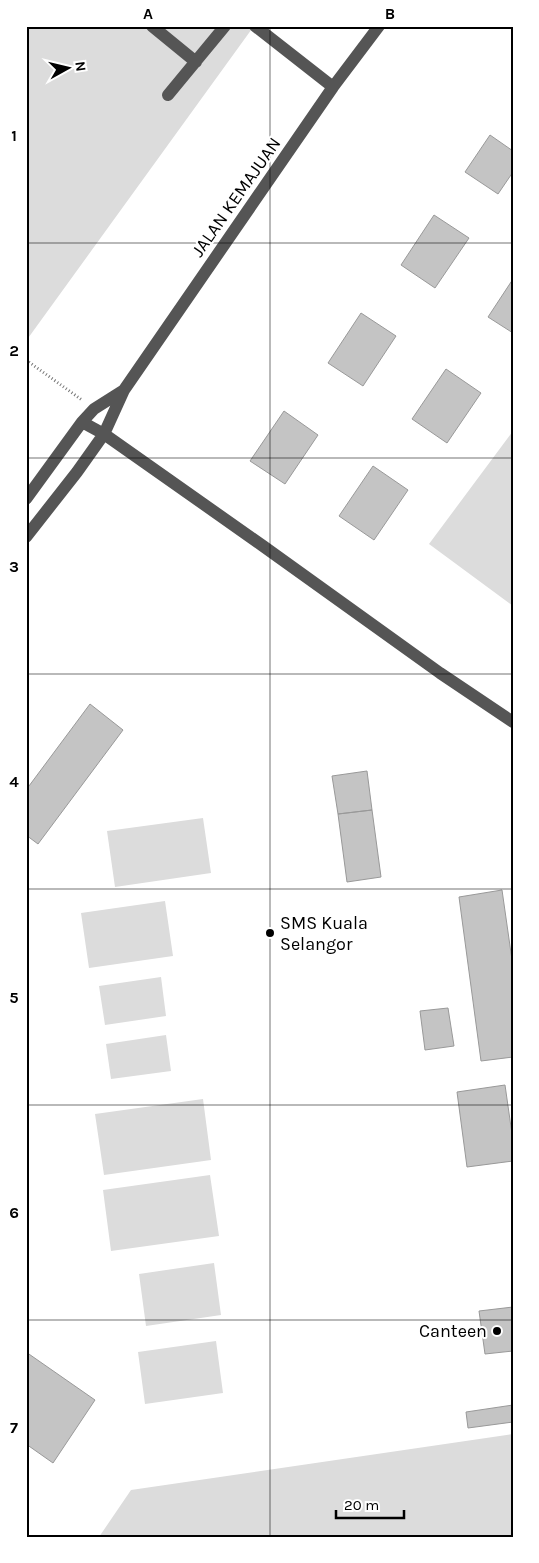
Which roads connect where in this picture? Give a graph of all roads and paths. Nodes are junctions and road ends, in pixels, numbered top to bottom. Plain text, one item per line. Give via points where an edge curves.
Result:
1 (152, 26) edge
2 (225, 26) edge
3 (255, 26) edge
4 (379, 26) edge
5 (196, 62) junction
6 (333, 87) junction
7 (168, 95) dead end
8 (26, 360) edge
9 (124, 390) junction
10 (94, 408) junction
11 (82, 422) junction
12 (104, 434) junction
13 (26, 499) edge
14 (26, 537) edge
15 (513, 722) edge

1 - 5 street
2 - 5 street
3 - 6 street
4 - 6 street, JALAN KEMAJUAN
5 - 7 street
6 - 9 street, JALAN KEMAJUAN
8 - 10 path
9 - 10 street, JALAN KEMAJUAN
9 - 12 street, JALAN KEMAJUAN
10 - 11 street, JALAN KEMAJUAN
11 - 12 street
11 - 13 street, JALAN KEMAJUAN
12 - 14 street, JALAN KEMAJUAN
12 - 15 street

